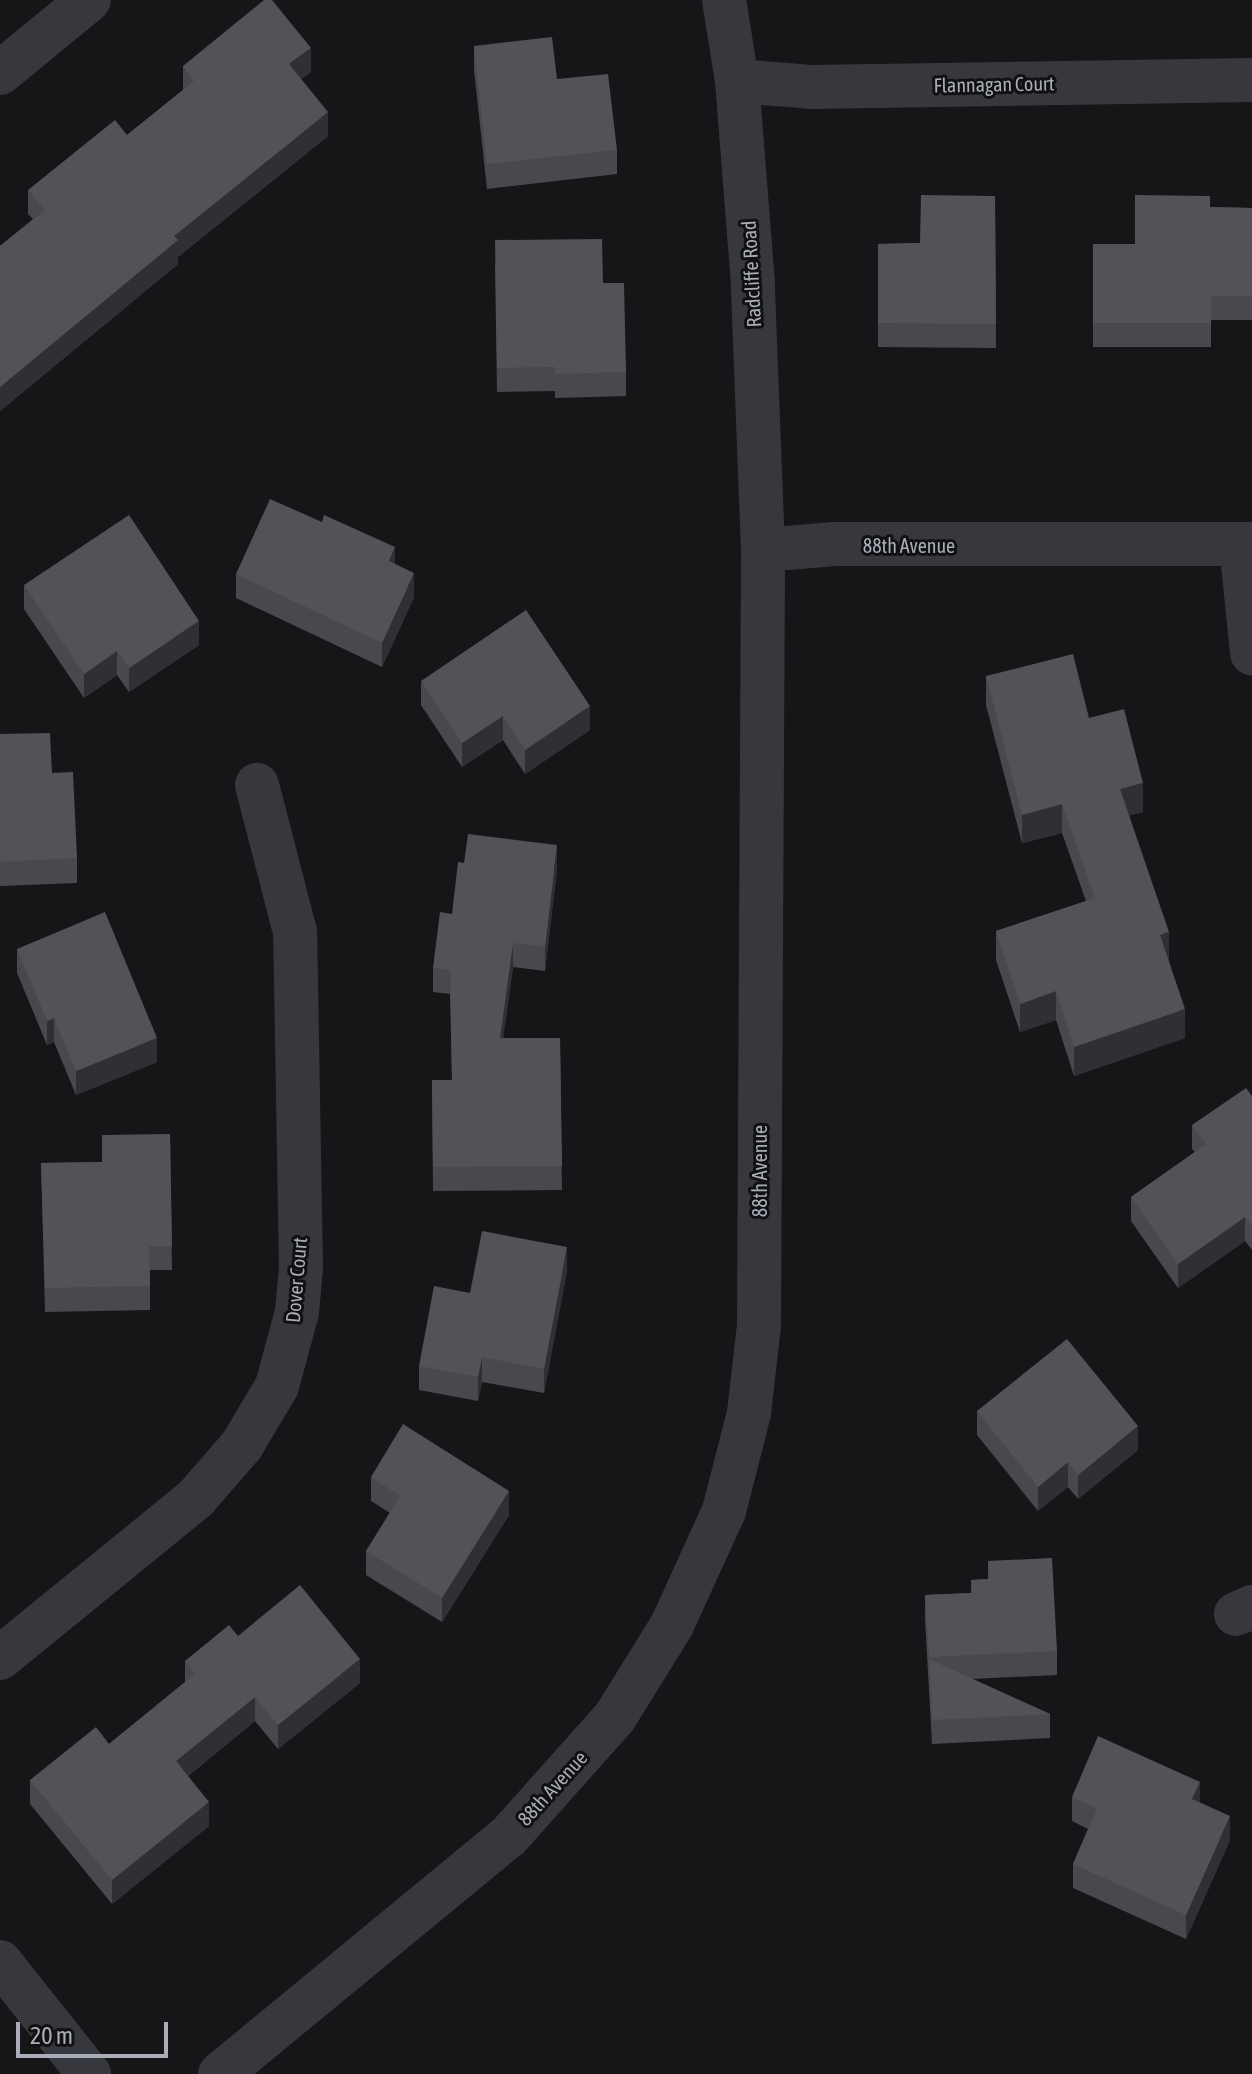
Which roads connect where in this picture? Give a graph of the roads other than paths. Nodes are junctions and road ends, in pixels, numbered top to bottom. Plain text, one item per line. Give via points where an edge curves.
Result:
1 (89, 0) edge
2 (724, 0) edge
3 (0, 73) edge
4 (1252, 80) edge
5 (737, 81) junction
6 (1246, 544) edge
7 (763, 550) junction
8 (1252, 653) edge
9 (257, 785) dead end
10 (0, 1658) edge
11 (0, 1962) edge
12 (89, 2074) edge
13 (220, 2074) edge

1 - 3 street
2 - 5 street, Radcliffe Road
4 - 5 street, Flannagan Court via 811,87
5 - 7 street, Radcliffe Road via 753,284
6 - 7 street, 88th Avenue via 835,544
6 - 8 street
7 - 13 street, 88th Avenue via 759,1325 749,1413 724,1511 672,1625 596,1739 508,1837
9 - 10 street, Dover Court via 295,932 301,1268 297,1312 277,1386 242,1445 196,1498
11 - 12 street

